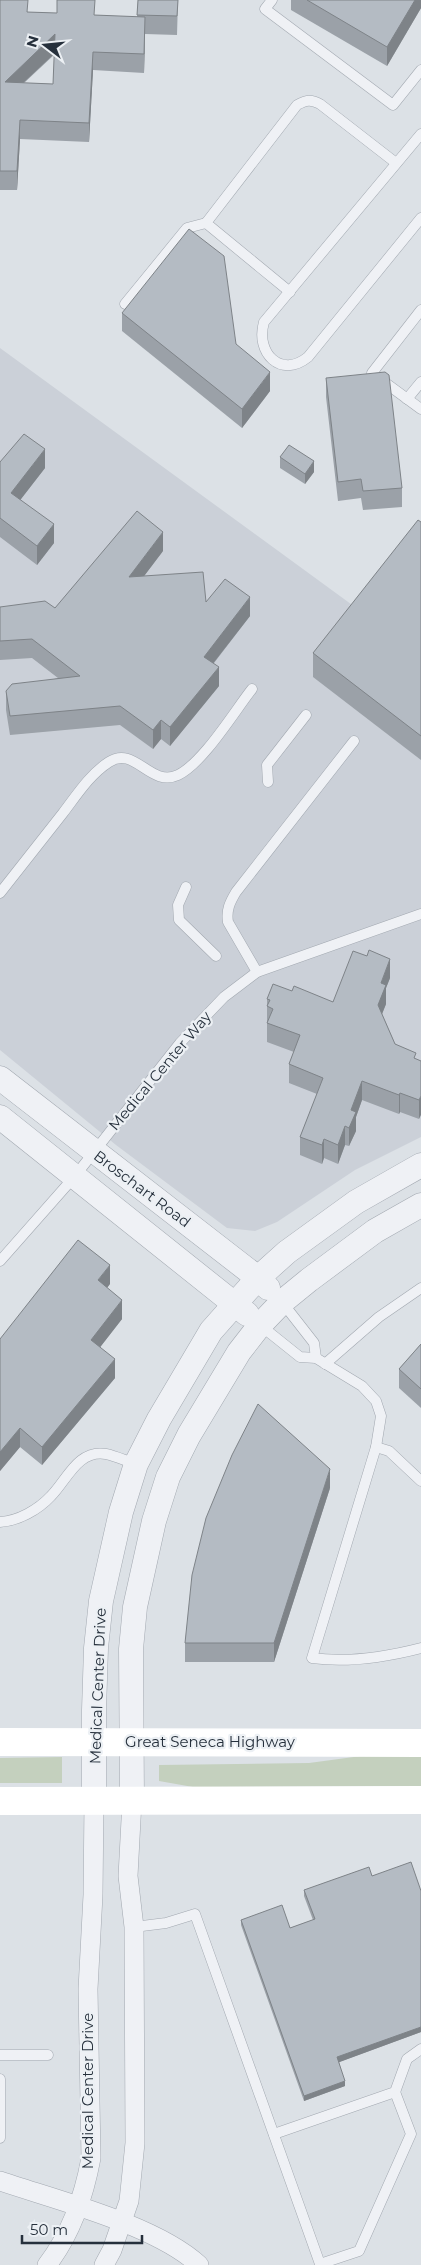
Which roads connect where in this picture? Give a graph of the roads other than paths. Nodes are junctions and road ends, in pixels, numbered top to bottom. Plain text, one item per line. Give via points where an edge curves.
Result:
1 (272, 0) edge
2 (421, 70) edge
3 (421, 134) edge
4 (396, 164) junction
5 (421, 218) edge
6 (206, 223) junction
7 (290, 292) junction
8 (125, 304) dead end
9 (421, 310) edge
10 (421, 382) edge
11 (407, 399) junction
12 (421, 409) edge
13 (252, 689) dead end
14 (306, 715) dead end
15 (354, 741) dead end
16 (268, 782) dead end
17 (186, 887) dead end
18 (0, 893) edge
19 (421, 914) edge
20 (216, 956) dead end
21 (257, 972) junction
22 (0, 1078) edge
23 (0, 1117) edge
24 (94, 1152) junction
25 (421, 1165) edge
26 (75, 1176) junction
27 (421, 1205) edge
28 (0, 1261) edge
29 (258, 1278) junction
30 (421, 1288) edge
31 (282, 1302) junction
32 (234, 1304) junction
33 (260, 1325) junction
34 (320, 1361) junction
35 (376, 1447) junction
36 (136, 1464) junction
37 (421, 1481) edge
38 (0, 1522) edge
39 (421, 1648) edge
40 (95, 1741) junction
41 (132, 1741) junction
42 (0, 1742) edge
43 (421, 1743) edge
44 (421, 1800) edge
45 (0, 1801) edge
46 (132, 1801) junction
47 (94, 1802) junction
48 (134, 1927) junction
49 (421, 2049) edge
50 (0, 2055) edge
51 (48, 2055) dead end
52 (0, 2079) edge
53 (395, 2092) junction
54 (274, 2134) junction
55 (0, 2138) edge
56 (0, 2181) edge
57 (78, 2207) junction
58 (122, 2223) junction
59 (47, 2265) edge
60 (104, 2265) edge
61 (199, 2265) edge
62 (319, 2265) edge

1 - 2 lane via 265,9 393,105
3 - 4 lane
4 - 6 lane via 320,104 305,101 297,105
4 - 7 lane
5 - 7 lane via 318,347 301,363 284,365 268,355 262,345 261,333 264,322
6 - 7 lane
6 - 8 lane via 187,228
9 - 11 lane via 372,373
10 - 11 lane
11 - 12 lane
13 - 18 lane via 200,757 177,776 154,776 133,760 110,761 85,784
14 - 16 lane via 267,765
15 - 21 lane via 230,902 228,922
17 - 20 lane via 178,906 179,920
19 - 21 lane, Medical Center Way
21 - 24 lane, Medical Center Way via 201,1019
22 - 24 street, Broschart Road
23 - 26 street, Broschart Road
24 - 26 lane, Medical Center Way
24 - 29 street, Broschart Road
25 - 29 street, Medical Center Drive via 356,1202 287,1252
26 - 28 lane, Medical Center Way
26 - 32 street, Broschart Road
27 - 31 street via 375,1231
29 - 31 street, Broschart Road
29 - 32 street, Medical Center Drive
30 - 34 lane
31 - 33 street
31 - 34 lane via 314,1343
32 - 33 street, Broschart Road
32 - 36 street, Medical Center Drive via 211,1332
33 - 34 lane via 300,1358
33 - 41 street via 239,1352 189,1435 168,1477 157,1512 135,1607 131,1649
34 - 35 lane via 362,1386 376,1401 381,1416
35 - 37 lane via 389,1451
35 - 39 lane via 312,1658 337,1662
36 - 38 lane via 106,1454 93,1455 79,1461 51,1496 33,1511
36 - 40 street, Medical Center Drive via 121,1512 101,1601 96,1648
40 - 41 main road, Great Seneca Highway
40 - 42 main road, Great Seneca Highway
40 - 47 street, Medical Center Drive
41 - 43 main road, Great Seneca Highway
41 - 46 street
44 - 46 main road
45 - 47 main road
46 - 47 main road
46 - 48 street via 128,1876
47 - 57 street, Medical Center Drive via 94,1895 88,1989 90,2158 87,2181
48 - 54 lane via 166,1923 195,1914
48 - 58 street via 135,2143 132,2183
49 - 53 lane via 408,2059
50 - 51 lane
52 - 55 lane
53 - 54 lane
53 - 62 lane via 411,2134 359,2251
54 - 62 lane
56 - 57 street
57 - 58 street
57 - 59 street, Medical Center Drive via 65,2238
58 - 60 street
58 - 61 street via 160,2240

